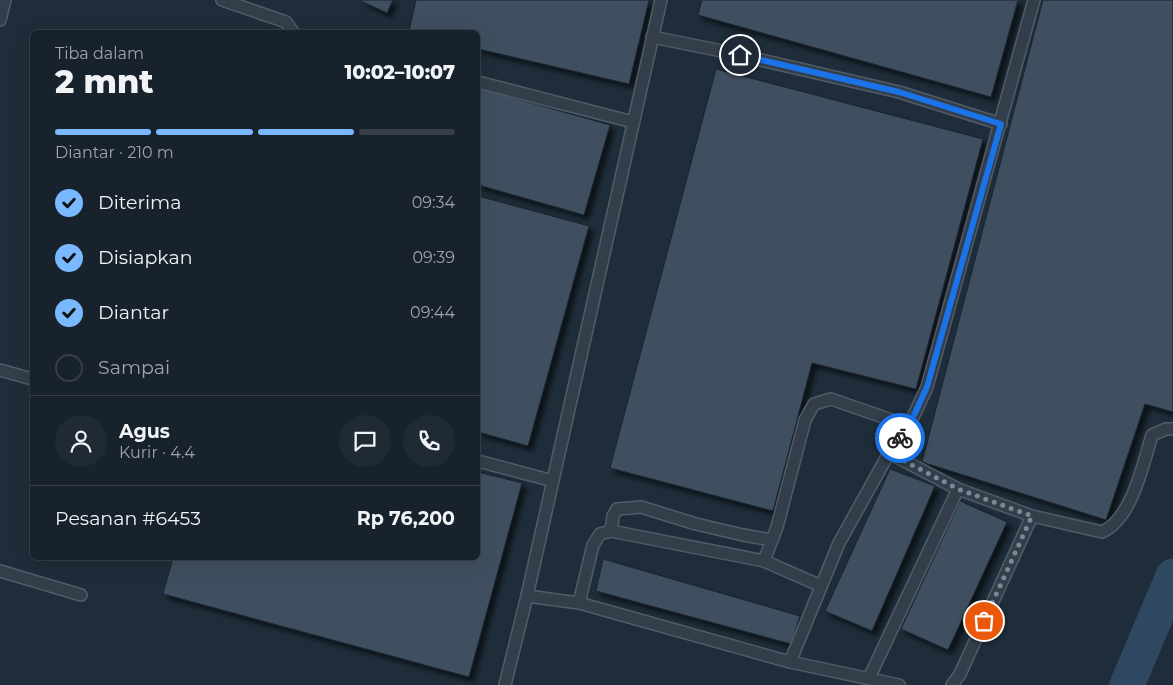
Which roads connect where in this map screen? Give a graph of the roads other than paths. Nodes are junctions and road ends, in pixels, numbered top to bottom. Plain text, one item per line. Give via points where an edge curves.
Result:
1 (5, 0) edge
2 (222, 0) edge
3 (660, 0) edge
4 (1034, 0) edge
5 (0, 20) edge
6 (292, 30) edge
7 (652, 37) junction
8 (480, 83) edge
9 (633, 122) junction
10 (1001, 124) junction
11 (0, 370) edge
12 (30, 378) edge
13 (909, 426) junction
14 (1173, 429) edge
15 (889, 453) junction
16 (480, 462) edge
17 (553, 482) junction
18 (958, 489) junction
19 (1032, 516) junction
20 (612, 530) junction
21 (772, 540) junction
22 (764, 562) junction
23 (0, 571) edge
24 (821, 586) junction
25 (81, 595) dead end
26 (527, 596) junction
27 (579, 603) junction
28 (790, 662) junction
29 (869, 678) junction
30 (505, 685) edge
31 (899, 685) edge
32 (952, 685) edge

1 - 5 lane
2 - 6 lane via 286,22
3 - 7 lane
4 - 10 lane
7 - 9 lane
7 - 10 lane via 899,92
8 - 9 lane
9 - 17 lane
10 - 13 lane via 927,387
11 - 12 lane
13 - 15 lane
13 - 21 lane via 831,399 814,404 805,420
14 - 19 lane via 1152,435 1132,495 1111,528 1102,532
15 - 18 lane
15 - 24 lane via 839,543
16 - 17 lane
17 - 26 lane
18 - 19 lane
18 - 29 lane
19 - 32 lane via 960,674
20 - 21 lane via 617,509 642,507 706,526
20 - 22 lane
20 - 27 lane via 600,534 593,545
21 - 22 lane
22 - 24 lane
23 - 25 lane
24 - 28 lane
26 - 27 lane
26 - 30 lane
27 - 28 lane
28 - 29 lane
29 - 31 lane

